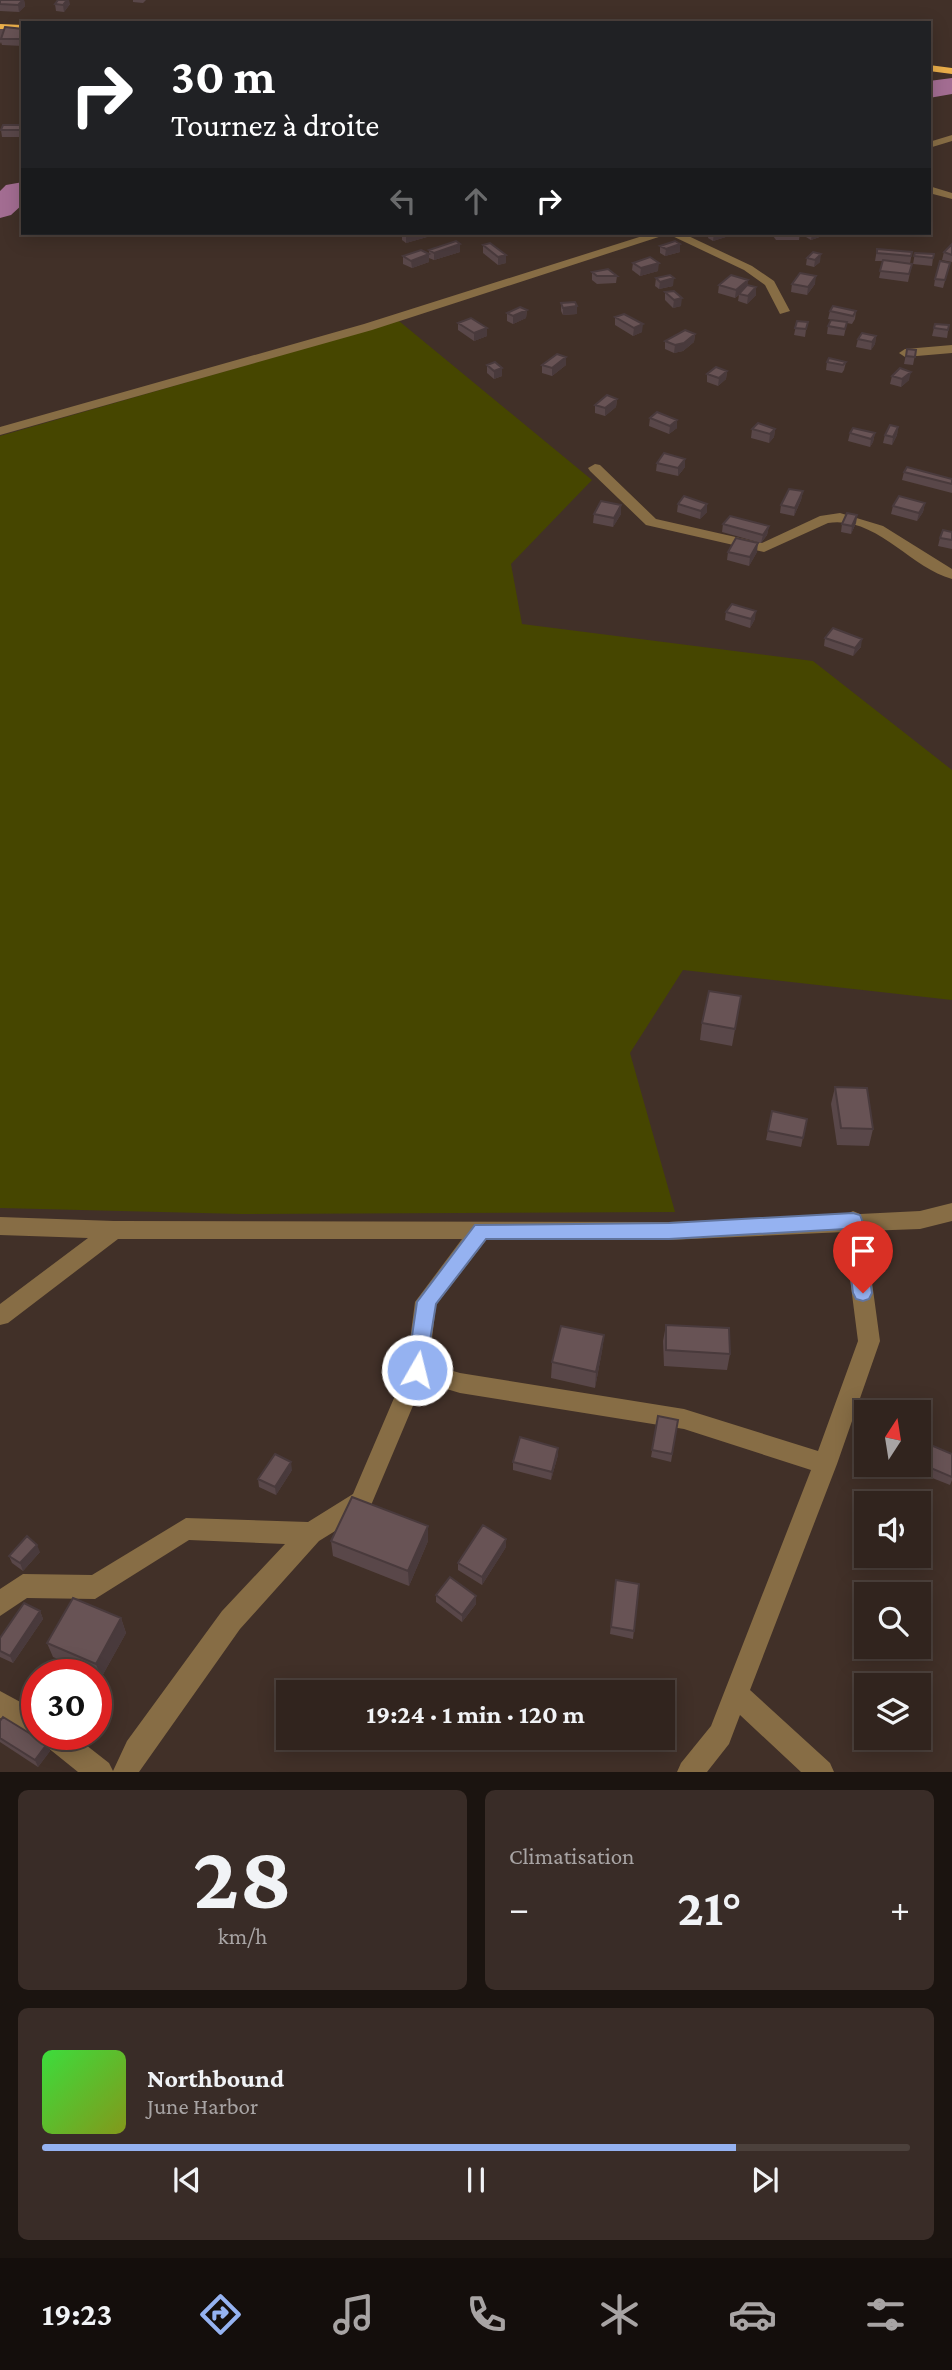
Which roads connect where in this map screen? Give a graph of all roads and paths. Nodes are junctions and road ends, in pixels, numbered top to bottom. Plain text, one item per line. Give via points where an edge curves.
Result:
1 (0, 27) edge
2 (21, 27) edge
3 (931, 68) edge
4 (952, 71) edge
5 (952, 138) edge
6 (931, 144) edge
7 (931, 189) edge
8 (952, 196) edge
9 (657, 235) edge
10 (677, 235) edge
11 (784, 311) dead end
12 (952, 349) edge
13 (905, 353) edge
14 (0, 431) edge
15 (595, 468) dead end
16 (952, 575) edge
17 (952, 1212) edge
18 (853, 1220) junction
19 (0, 1226) edge
20 (114, 1230) junction
21 (481, 1231) junction
22 (0, 1316) edge
23 (417, 1370) junction
24 (825, 1464) junction
25 (311, 1533) junction
26 (0, 1605) edge
27 (736, 1694) junction
28 (0, 1704) edge
29 (21, 1716) edge
30 (72, 1750) edge
31 (100, 1772) edge
32 (125, 1772) edge
33 (690, 1772) edge
34 (821, 1772) edge

1 - 2 highway
3 - 4 highway
5 - 6 street
7 - 8 street
9 - 14 street via 368,327
10 - 11 street via 759,275 769,283
12 - 13 street
15 - 16 street via 651,522 764,548 825,519 841,517 878,529
17 - 18 street via 920,1220
18 - 21 street via 669,1231
18 - 24 street via 869,1341
19 - 20 street
20 - 21 street
20 - 22 street
21 - 23 street via 426,1302
23 - 24 street via 460,1383 684,1419
23 - 25 street via 361,1502
24 - 27 street
25 - 26 street via 186,1529 95,1587 23,1586
25 - 32 street via 231,1620 136,1750
27 - 33 street via 720,1735
27 - 34 street
28 - 29 street
30 - 31 street

